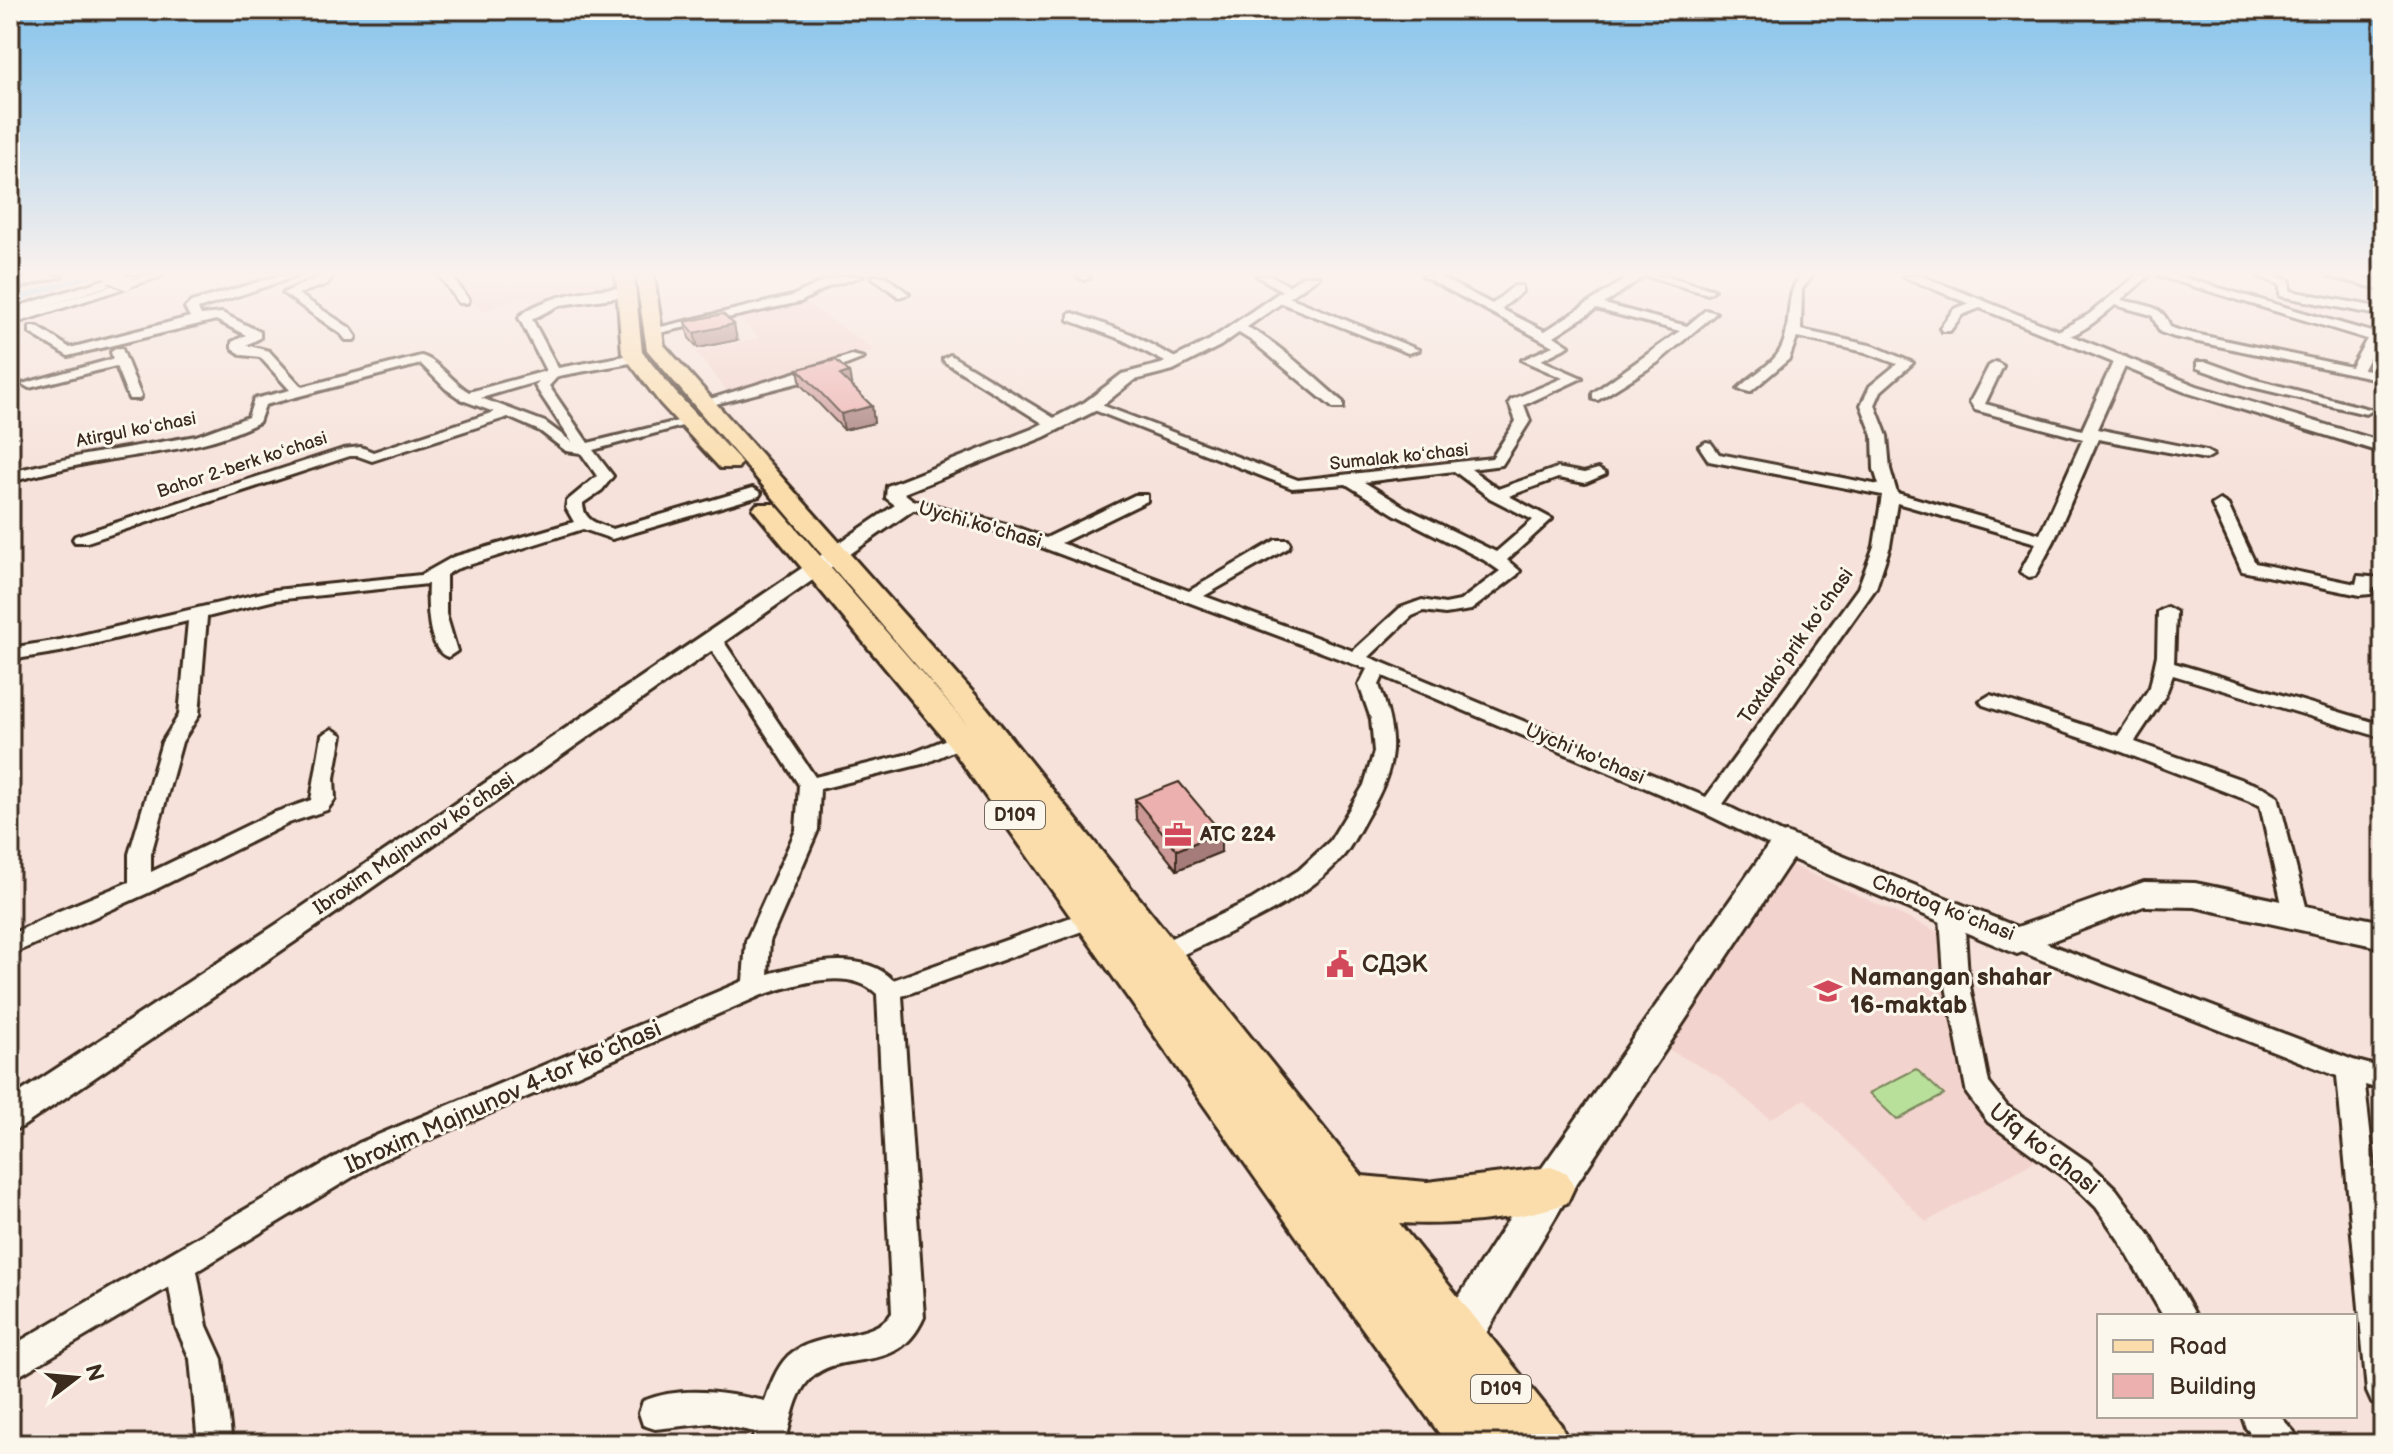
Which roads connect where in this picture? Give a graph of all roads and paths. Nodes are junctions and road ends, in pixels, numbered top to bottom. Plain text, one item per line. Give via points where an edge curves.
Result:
1 (55, 344) edge
2 (100, 344) edge
3 (113, 344) edge
4 (239, 344) edge
5 (539, 344) edge
6 (643, 344) joint
7 (1140, 344) edge
8 (1213, 344) edge
9 (1263, 344) edge
10 (1399, 344) edge
11 (1558, 344) edge
12 (1672, 344) edge
13 (1788, 344) edge
14 (1846, 344) edge
15 (2082, 344) edge
16 (2224, 344) edge
17 (2370, 344) edge
18 (1413, 350) dead end
19 (857, 358) dead end
20 (950, 359) dead end
21 (2121, 360) junction
22 (122, 361) junction
23 (1174, 361) junction
24 (1996, 366) dead end
25 (2355, 372) junction
26 (554, 373) junction
27 (2383, 376) edge
28 (29, 384) dead end
29 (2180, 385) junction
30 (1745, 389) dead end
31 (299, 391) junction
32 (134, 396) dead end
33 (1598, 396) dead end
34 (467, 397) junction
35 (1338, 405) dead end
36 (1091, 406) junction
37 (2366, 410) dead end
38 (506, 413) junction
39 (697, 413) junction
40 (1054, 424) junction
41 (2093, 435) junction
42 (1706, 446) dead end
43 (2383, 448) edge
44 (586, 450) junction
45 (2206, 455) dead end
46 (1458, 467) junction
47 (1598, 474) dead end
48 (10, 477) edge
49 (1350, 480) junction
50 (753, 493) junction
51 (1889, 494) junction
52 (1496, 495) junction
53 (1141, 498) dead end
54 (909, 504) junction
55 (2220, 505) dead end
56 (584, 524) junction
57 (81, 539) dead end
58 (2046, 541) junction
59 (1046, 544) junction
60 (1282, 544) dead end
61 (1497, 560) junction
62 (827, 562) junction
63 (2029, 572) dead end
64 (438, 576) junction
65 (2383, 583) edge
66 (1192, 596) junction
67 (2167, 612) dead end
68 (198, 614) junction
69 (714, 640) junction
70 (448, 651) dead end
71 (10, 654) edge
72 (1356, 659) junction
73 (2164, 666) junction
74 (1378, 667) junction
75 (1990, 701) dead end
76 (2383, 732) edge
77 (332, 735) dead end
78 (961, 739) junction
79 (2124, 745) junction
80 (810, 785) junction
81 (1710, 807) junction
82 (1786, 844) junction
83 (140, 887) junction
84 (1952, 916) junction
85 (2297, 918) junction
86 (1091, 919) junction
87 (2383, 935) edge
88 (2017, 941) junction
89 (10, 946) edge
90 (1161, 954) junction
91 (755, 987) junction
92 (889, 991) junction
93 (2350, 1070) junction
94 (2383, 1079) edge
95 (10, 1117) edge
96 (1551, 1188) junction
97 (1351, 1195) junction
98 (180, 1262) junction
99 (2179, 1314) edge
100 (1460, 1335) junction
101 (1417, 1360) junction
102 (10, 1365) edge
103 (2383, 1392) edge
104 (655, 1413) dead end
105 (2260, 1418) edge
106 (772, 1432) edge
107 (215, 1444) edge
108 (1480, 1444) edge
109 (1542, 1444) edge
110 (2282, 1444) edge

1 - 2 street via 68,352
3 - 22 street
4 - 31 street via 247,352 264,354
5 - 26 street
6 - 26 street
6 - 39 main road, D109
7 - 23 street
8 - 23 street
9 - 35 street
10 - 18 street
11 - 46 street, Sumalak koʻchasi via 1563,347 1529,360 1575,379 1516,403 1523,421 1502,459
12 - 33 street
13 - 30 street via 1784,356
14 - 51 street, Taxtakoʻprik koʻchasi via 1906,363 1875,389 1868,405 1880,436
15 - 21 street
16 - 25 street
17 - 25 street
19 - 39 street
20 - 40 street
21 - 29 street
21 - 41 street via 2089,430
22 - 28 street
22 - 32 street
23 - 36 street via 1121,381
24 - 41 street via 1977,402 1980,407
25 - 27 street
26 - 34 street
26 - 44 street via 542,386
29 - 37 street via 2207,361 2253,383
29 - 43 street
31 - 34 street via 424,360 444,384
31 - 48 street, Atirgul koʻchasi via 259,402 254,419 235,428 156,450 93,457
34 - 38 street
36 - 40 street
36 - 49 street, Sumalak koʻchasi via 1297,485
38 - 44 street via 541,425 571,449
38 - 57 street, Bahor 2-berk koʻchasi via 372,457 348,452
39 - 44 street
39 - 50 main road, D109
39 - 62 main road, D109
40 - 54 street via 894,490 895,498
41 - 45 street
41 - 58 street
42 - 51 street via 1714,458
44 - 56 street via 605,476 574,504
46 - 49 street, Sumalak koʻchasi
46 - 52 street
47 - 52 street via 1585,478 1557,473
49 - 61 street
50 - 56 street via 612,534
50 - 62 main road, D109
51 - 58 street
51 - 81 street, Taxtakoʻprik koʻchasi via 1882,546 1867,588
52 - 61 street via 1544,519
53 - 59 street
54 - 59 street, Uychi ko'chasi via 987,522
54 - 62 street, Uychi ko'chasi
55 - 65 street via 2248,567 2360,590 2365,590 2364,580
56 - 64 street via 453,563
58 - 63 street
59 - 66 street, Uychi ko'chasi
60 - 66 street
61 - 72 street via 1511,571 1465,606 1422,605 1406,612
62 - 69 street, Ibroxim Majnunov koʻchasi
62 - 78 main road, D109
62 - 90 main road, D109 via 975,714
64 - 68 street via 275,595
64 - 70 street via 438,611
66 - 72 street, Uychi ko'chasi
67 - 73 street
68 - 71 street
68 - 83 street via 189,715 172,742 140,854
69 - 80 street
69 - 95 street, Ibroxim Majnunov koʻchasi
72 - 74 street, Uychi ko'chasi
73 - 76 street
73 - 79 street via 2157,694 2129,728
74 - 81 street, Uychi ko'chasi
74 - 90 street via 1369,685 1384,734 1381,767 1338,847 1307,876 1259,906
75 - 79 street
77 - 83 street via 319,805 281,818
78 - 80 street via 919,758
78 - 86 main road, D109
79 - 85 street via 2270,801
80 - 91 street via 807,830 758,941
81 - 82 street, Uychi ko'chasi
82 - 84 main road, Chortoq koʻchasi
82 - 96 main road
83 - 89 street
84 - 88 main road, Chortoq koʻchasi
84 - 99 street, Ufq koʻchasi via 1956,976 1982,1100 2092,1183 2132,1231
85 - 87 main road, Chortoq koʻchasi
85 - 88 main road, Chortoq koʻchasi via 2195,895 2144,894
86 - 92 street
86 - 101 main road, D109
88 - 93 street
90 - 97 main road, D109
91 - 92 street, Ibroxim Majnunov 4-tor koʻchasi via 856,970 882,981
91 - 98 street, Ibroxim Majnunov 4-tor koʻchasi via 369,1152
92 - 106 street via 908,1317 891,1338 806,1362 791,1380
93 - 94 street
93 - 103 street
96 - 97 main road via 1439,1205 1385,1203
96 - 100 main road
97 - 100 main road, D109
98 - 102 street, Ibroxim Majnunov 4-tor koʻchasi
98 - 107 street via 192,1327 206,1359
100 - 101 main road
100 - 109 main road, D109
101 - 108 main road, D109
104 - 106 street via 711,1407
105 - 110 street

